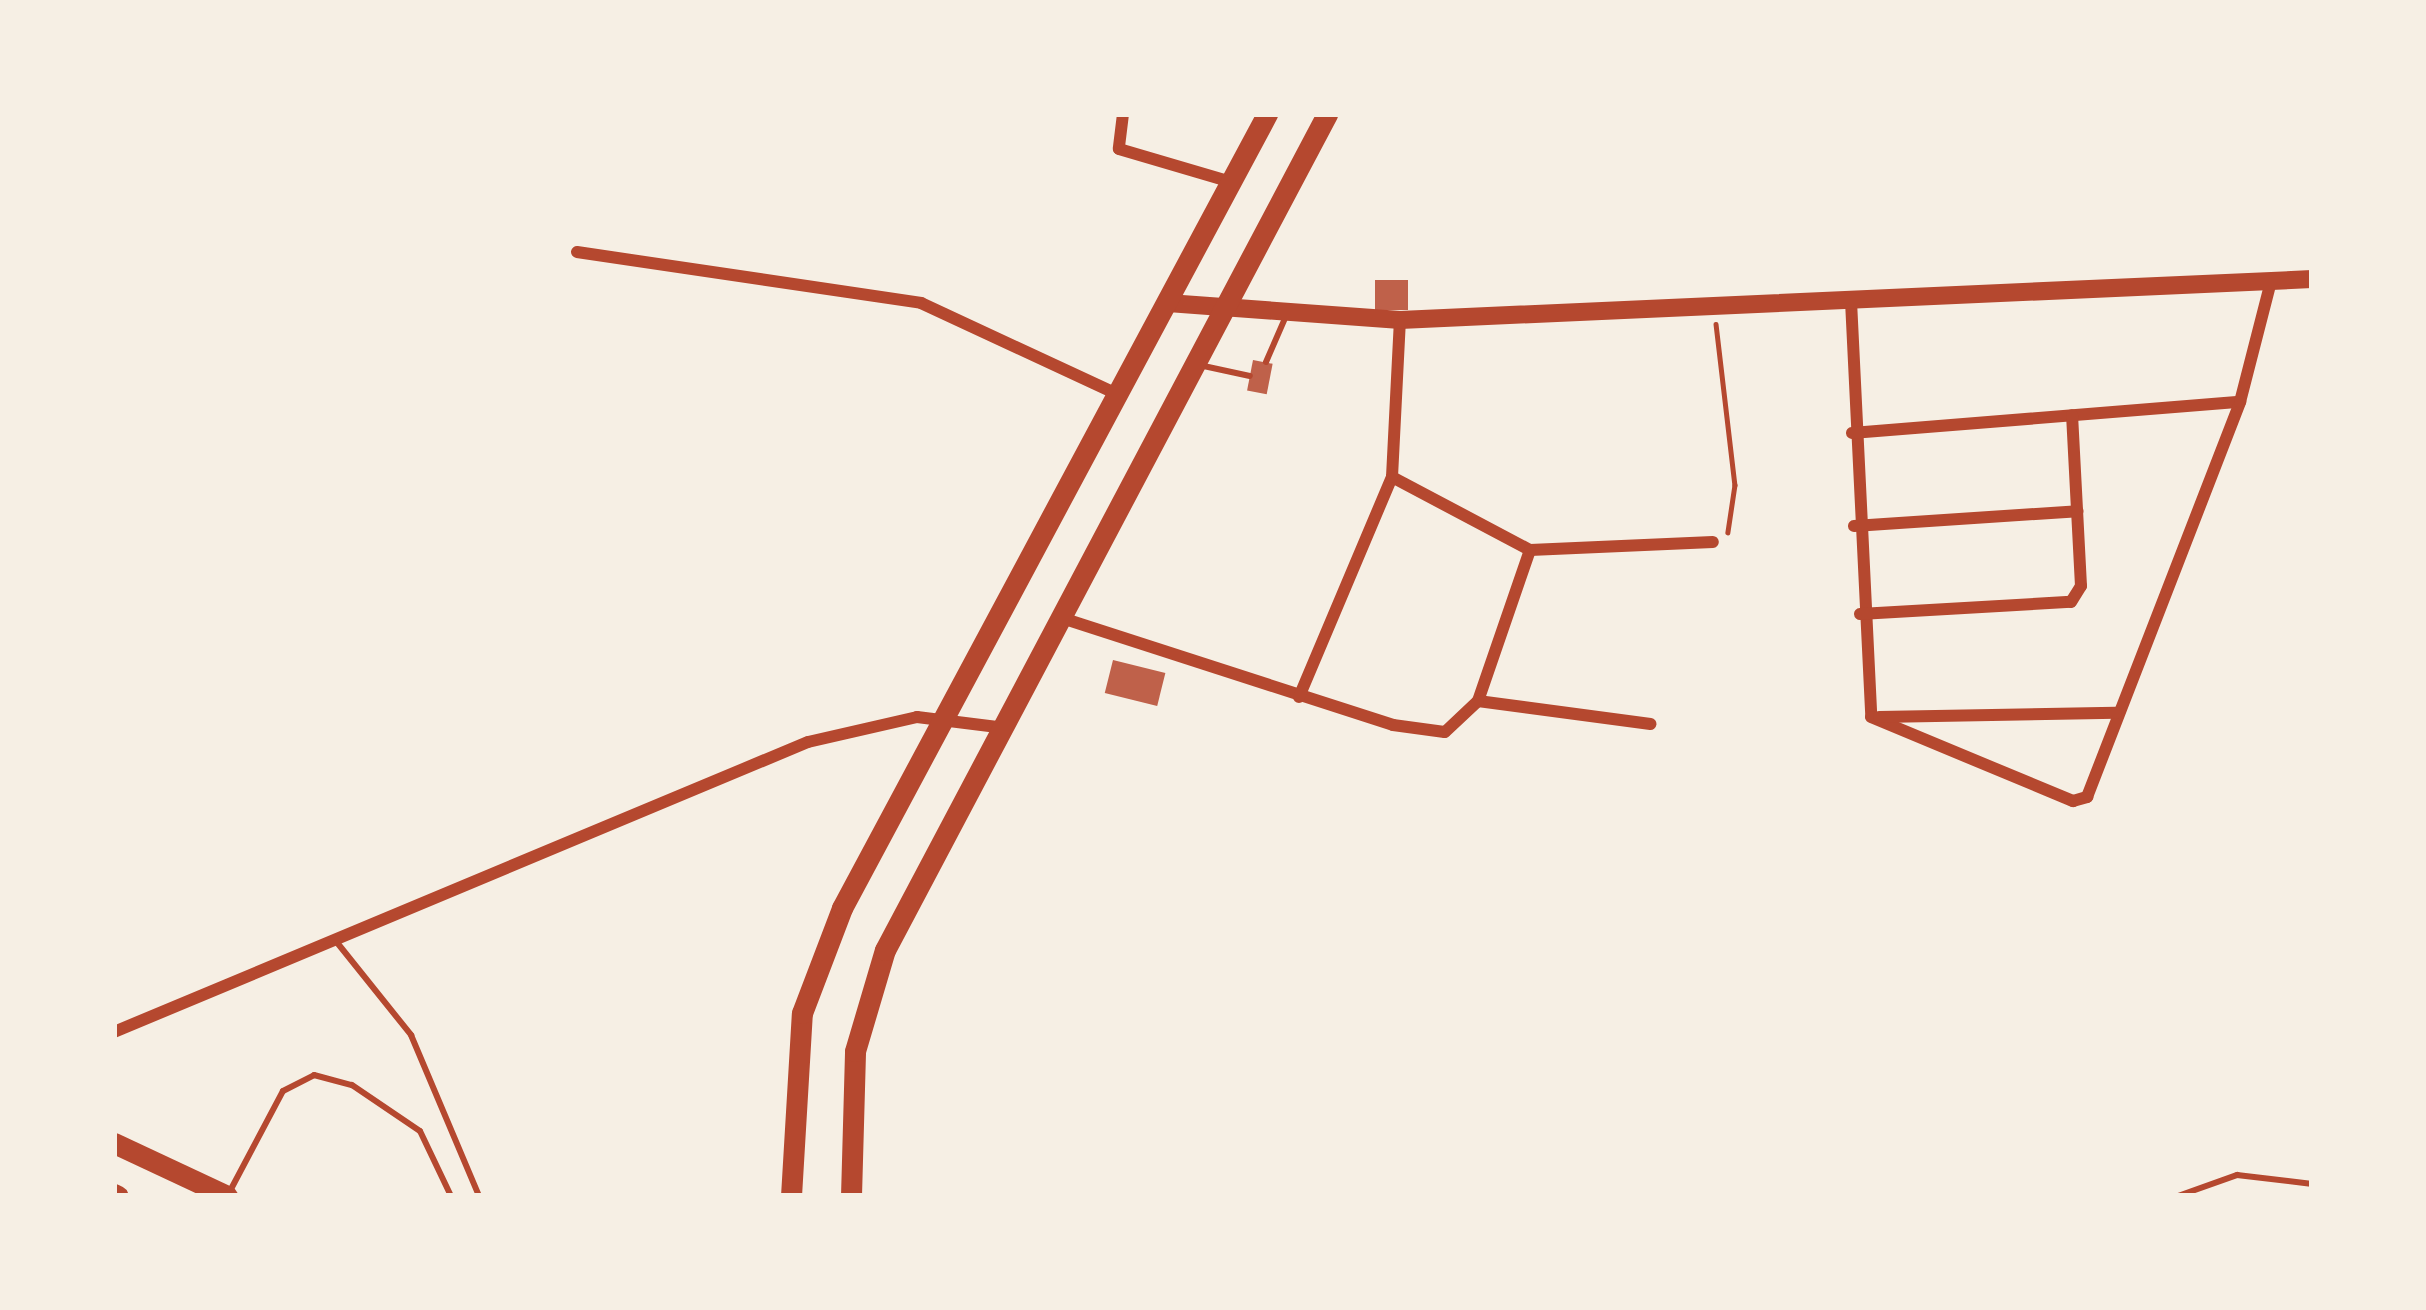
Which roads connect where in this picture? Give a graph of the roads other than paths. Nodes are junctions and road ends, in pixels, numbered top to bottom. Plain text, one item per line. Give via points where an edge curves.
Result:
1 (1124, 114) edge
2 (1268, 114) edge
3 (1327, 114) edge
4 (1232, 182) junction
5 (577, 251) dead end
6 (2312, 279) edge
7 (2271, 281) junction
8 (1851, 301) junction
9 (1168, 303) junction
10 (1226, 309) junction
11 (1287, 315) junction
12 (1400, 320) junction
13 (1266, 362) dead end
14 (1195, 364) junction
15 (1250, 376) dead end
16 (1117, 394) junction
17 (2240, 402) junction
18 (2072, 415) junction
19 (1852, 433) junction
20 (1392, 477) junction
21 (2077, 511) junction
22 (1854, 526) junction
23 (1713, 542) road end
24 (1530, 550) junction
25 (1860, 614) junction
26 (1065, 619) junction
27 (1299, 698) junction
28 (1478, 701) junction
29 (2116, 713) junction
30 (1871, 717) junction
31 (946, 719) junction
32 (1650, 724) dead end
33 (1006, 728) junction
34 (333, 938) junction
35 (114, 1032) edge
36 (114, 1143) edge
37 (2312, 1184) edge
38 (227, 1196) edge
39 (452, 1196) edge
40 (478, 1196) edge
41 (791, 1196) edge
42 (851, 1196) edge
43 (2178, 1196) edge

1 - 4 street via 1119,148
2 - 4 highway
3 - 10 highway
4 - 9 highway
5 - 16 street via 921,303
6 - 7 main road
7 - 8 main road
7 - 17 street
8 - 12 main road
8 - 19 street
9 - 10 main road
9 - 16 highway
10 - 11 main road
10 - 14 highway
11 - 12 main road
11 - 13 lane
12 - 20 street
14 - 15 lane
14 - 26 highway
16 - 31 highway
17 - 18 street
17 - 29 street
18 - 19 street
18 - 21 street
19 - 22 street
20 - 24 street
20 - 27 street
21 - 22 street
21 - 25 street via 2081,586 2071,602
22 - 25 street
23 - 24 street
24 - 28 street
25 - 30 street
26 - 27 street
26 - 33 highway
27 - 28 street via 1445,732
28 - 32 street
29 - 30 street
29 - 30 street via 2087,797 2073,801
31 - 33 street
31 - 34 street via 808,742
31 - 41 highway via 816,968 794,1061
33 - 42 highway via 863,1005 848,1105
34 - 35 street
34 - 40 lane via 411,1035
36 - 38 highway
37 - 43 lane via 2237,1175
38 - 39 lane via 283,1091 314,1075 352,1085 420,1131

